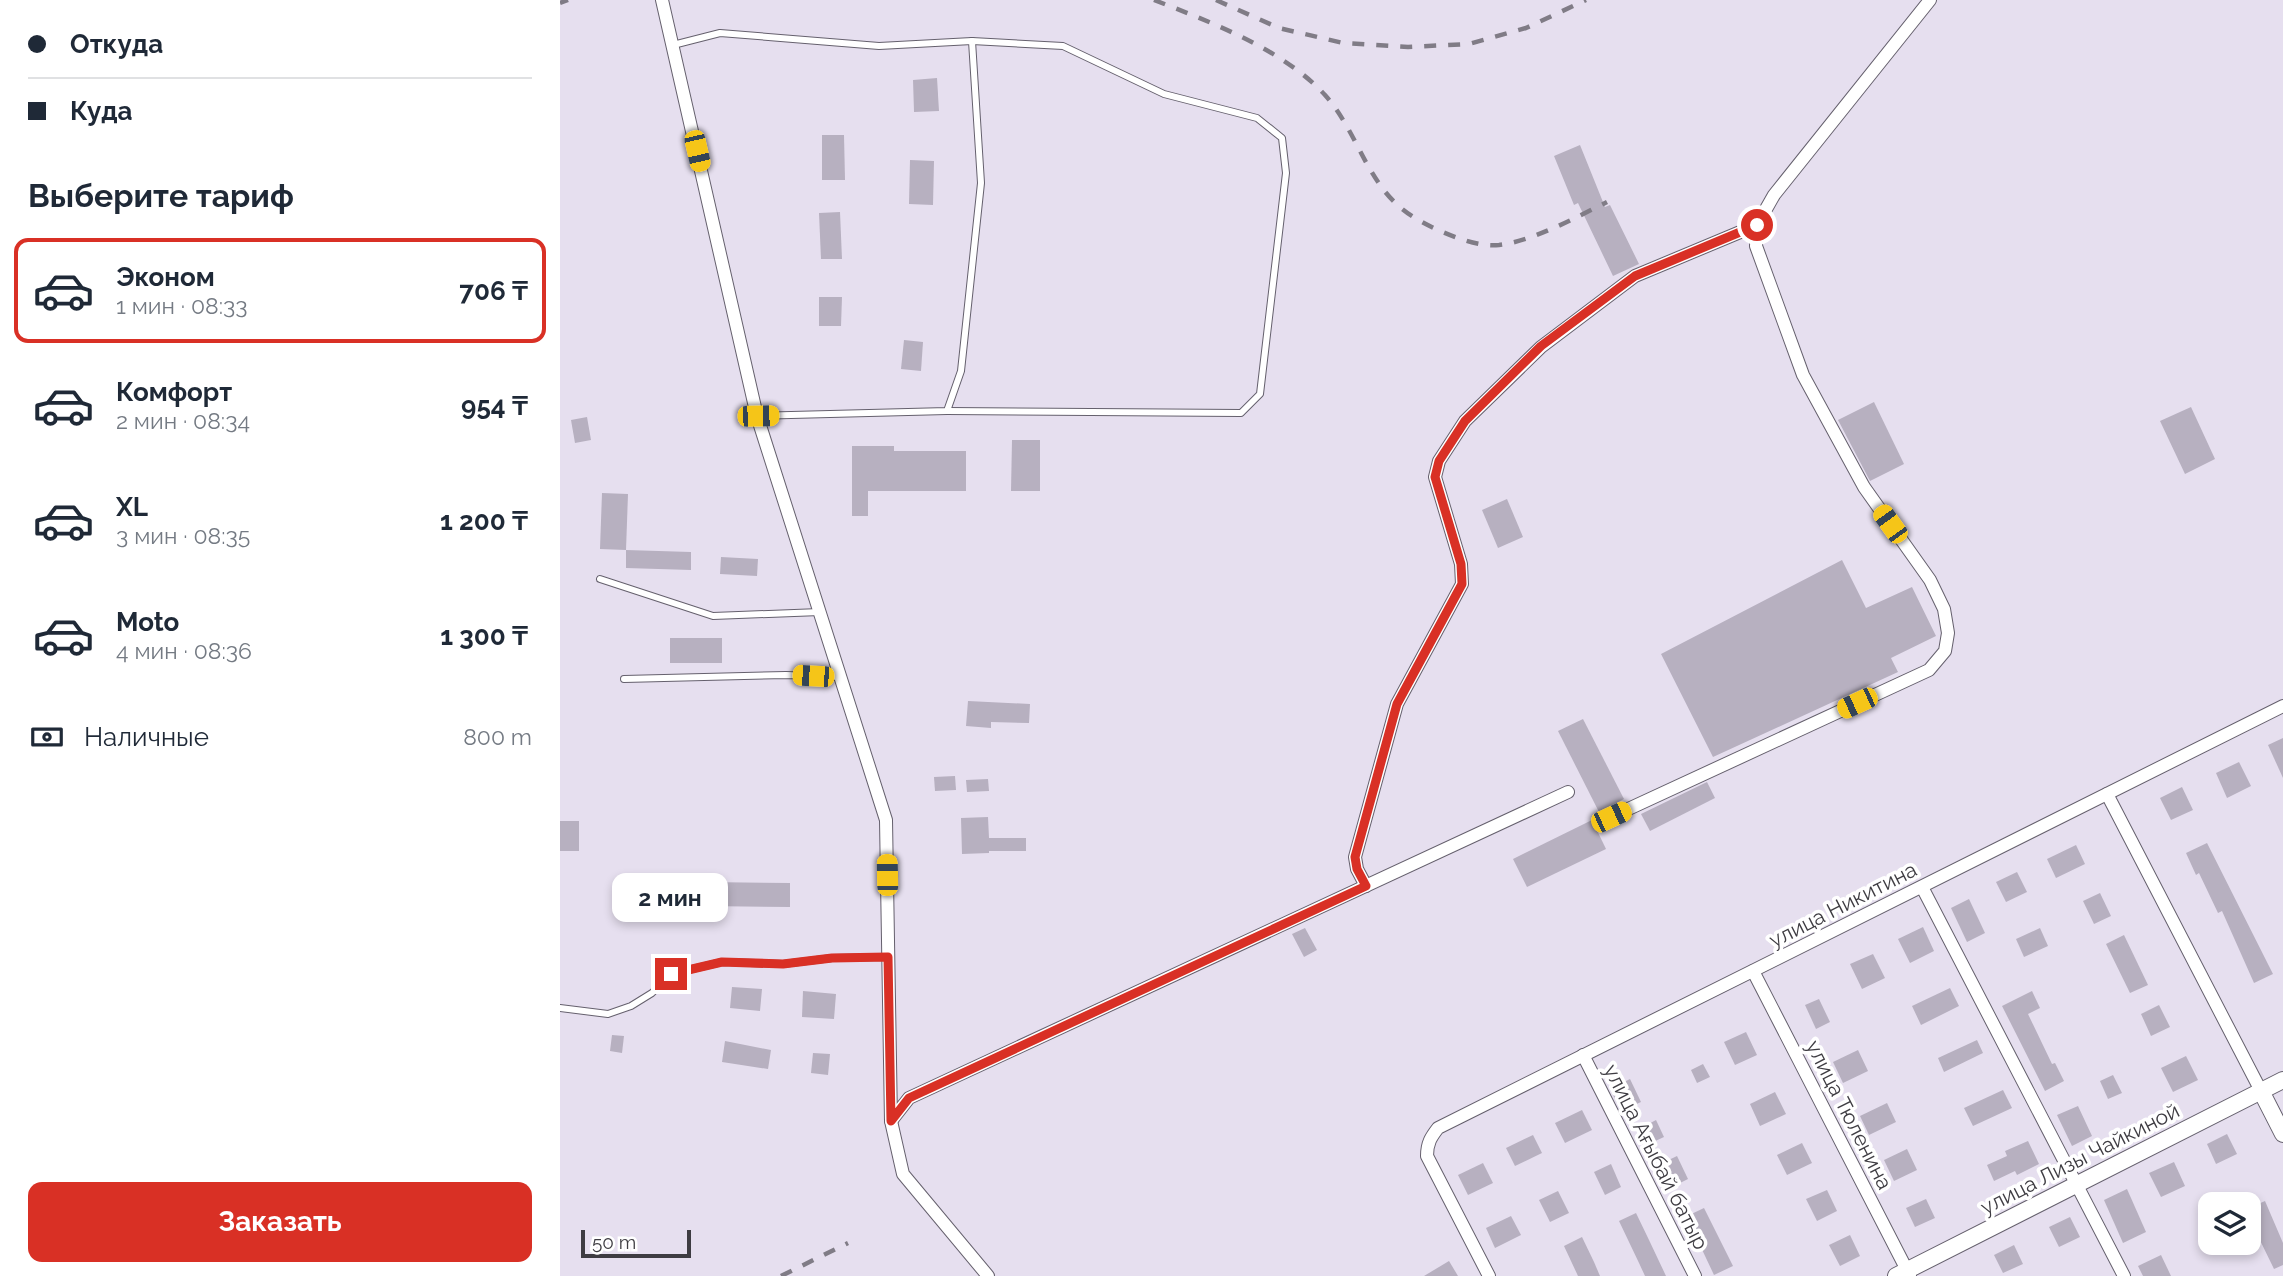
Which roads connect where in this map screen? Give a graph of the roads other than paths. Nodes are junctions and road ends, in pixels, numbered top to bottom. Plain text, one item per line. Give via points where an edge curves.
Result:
1 (662, 0) edge
2 (1930, 0) edge
3 (972, 41) junction
4 (673, 45) junction
5 (1757, 225) junction
6 (947, 411) junction
7 (758, 416) junction
8 (600, 579) dead end
9 (820, 612) junction
10 (841, 677) junction
11 (624, 680) dead end
12 (2283, 706) edge
13 (1568, 792) dead end
14 (2107, 794) junction
15 (1611, 817) dead end
16 (1366, 886) junction
17 (1922, 887) junction
18 (888, 957) junction
19 (1753, 971) junction
20 (560, 1008) edge
21 (1583, 1055) junction
22 (2283, 1080) edge
23 (2261, 1091) junction
24 (891, 1121) junction
25 (2283, 1134) edge
26 (2076, 1184) junction
27 (1904, 1274) edge
28 (988, 1276) edge
29 (1489, 1276) edge
30 (1695, 1276) edge
31 (2124, 1276) edge

1 - 4 street
2 - 5 street via 1774,195
3 - 4 lane via 879,46 720,33
3 - 6 lane via 981,183 961,370
3 - 6 lane via 1063,46 1164,93 1256,118 1282,138 1286,173 1260,394 1241,413
4 - 7 street
5 - 15 street via 1756,246 1803,375 1864,487 1930,580 1944,609 1945,651 1929,670
5 - 16 street via 1635,276 1541,346 1465,421 1439,461 1435,477 1461,564 1462,584 1397,704 1355,857
6 - 7 lane
7 - 9 street
8 - 9 lane via 713,616
9 - 10 street
10 - 11 lane
10 - 18 street via 886,820
12 - 14 street, улица Никитина
13 - 16 street
14 - 17 street, улица Никитина
14 - 23 street
16 - 24 street via 909,1098
17 - 19 street, улица Никитина
17 - 26 street
18 - 20 lane via 783,964 722,962 671,974 652,993 608,1014
18 - 24 street
19 - 21 street, улица Никитина
19 - 27 street, улица Тюленина
21 - 29 street, улица Никитина via 1438,1128 1427,1146 1430,1163
21 - 30 street, улица Ағыбай батыр
22 - 23 street, улица Лизы Чайкиной
23 - 25 street
23 - 26 street, улица Лизы Чайкиной
24 - 28 street via 903,1174
26 - 27 street, улица Лизы Чайкиной
26 - 31 street

